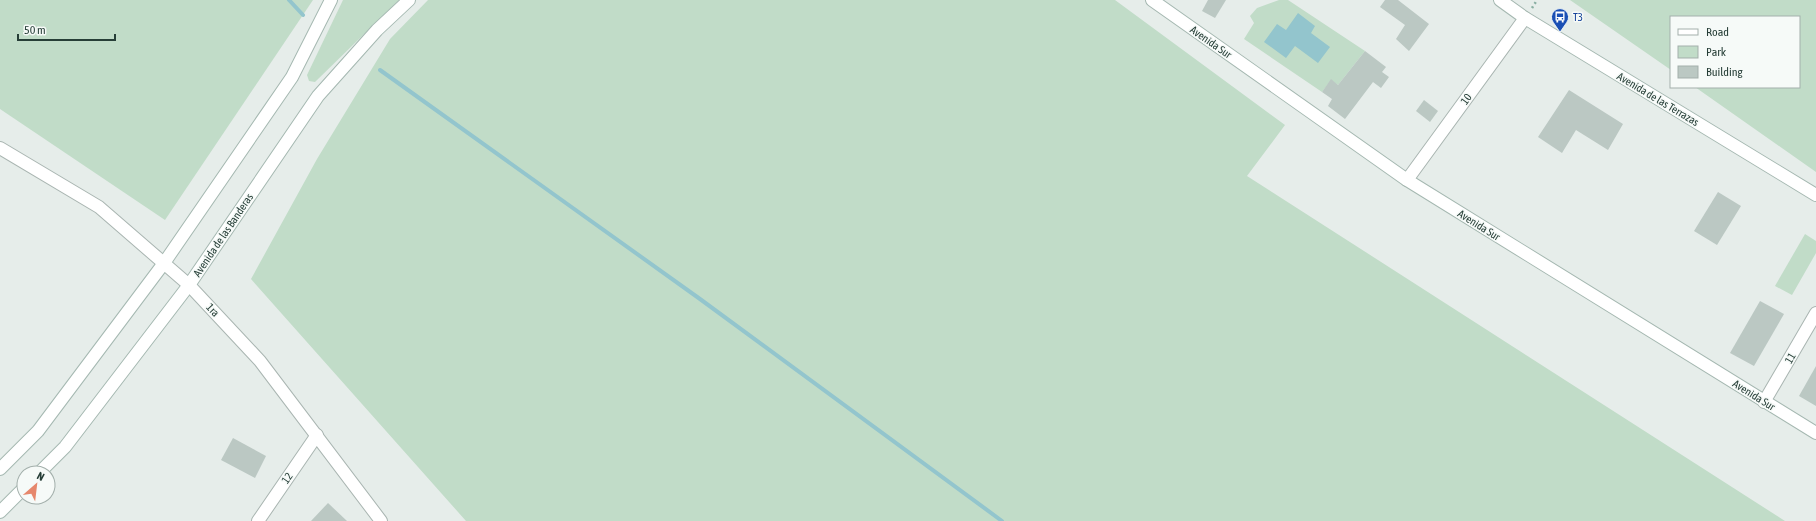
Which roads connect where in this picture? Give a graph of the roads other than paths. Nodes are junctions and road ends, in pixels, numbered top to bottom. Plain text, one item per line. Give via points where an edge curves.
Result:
1 (331, 0) edge
2 (409, 0) edge
3 (1152, 0) edge
4 (1500, 0) edge
5 (1525, 18) junction
6 (1, 151) edge
7 (1407, 180) junction
8 (1816, 195) edge
9 (164, 263) junction
10 (189, 285) junction
11 (1816, 313) edge
12 (1764, 402) junction
13 (1816, 433) edge
14 (317, 435) junction
15 (47, 465) edge
16 (0, 469) edge
17 (16, 496) edge
18 (0, 512) edge
19 (258, 521) edge
20 (381, 521) edge

1 - 9 street via 292,77
2 - 10 street, Avenida de las Banderas via 377,30 318,96
3 - 7 street, Avenida Sur
4 - 5 street, Avenida de las Terrazas
5 - 7 street, 10
5 - 8 street, Avenida de las Terrazas
6 - 9 street, 1ra via 99,207
7 - 12 street, Avenida Sur
9 - 10 street, 1ra
9 - 16 street via 38,431
10 - 14 street, 1ra via 260,361
10 - 15 street, Avenida de las Banderas via 65,448
11 - 12 street, 11
12 - 13 street, Avenida Sur
14 - 19 street, 12
14 - 20 street, 1ra
17 - 18 street

